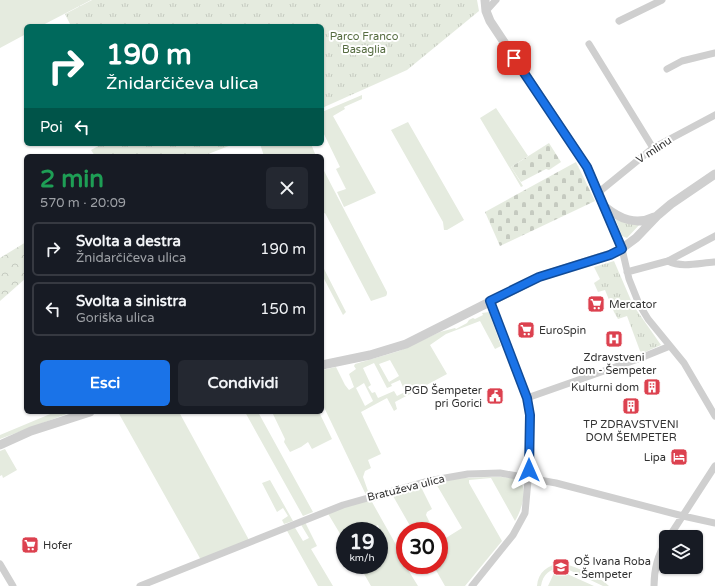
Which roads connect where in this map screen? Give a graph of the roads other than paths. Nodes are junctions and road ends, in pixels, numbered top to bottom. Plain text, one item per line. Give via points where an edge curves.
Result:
1 (496, 0) edge
2 (662, 0) edge
3 (485, 6) edge
4 (619, 21) dead end
5 (589, 44) dead end
6 (715, 53) edge
7 (667, 69) dead end
8 (715, 115) edge
9 (653, 148) junction
10 (715, 174) edge
11 (599, 192) junction
12 (604, 206) junction
13 (658, 215) junction
14 (715, 236) edge
15 (622, 249) junction
16 (668, 262) junction
17 (714, 262) dead end
18 (627, 272) junction
19 (490, 301) junction
20 (670, 346) junction
21 (324, 365) edge
22 (527, 398) junction
23 (84, 414) edge
24 (715, 416) edge
25 (0, 445) edge
26 (715, 466) edge
27 (529, 478) junction
28 (683, 516) junction
29 (715, 523) edge
30 (674, 530) edge
31 (659, 555) edge
32 (0, 564) edge
33 (13, 586) edge
34 (140, 586) edge
35 (472, 586) edge
36 (654, 586) edge

1 - 3 street
2 - 4 street
3 - 11 street via 490,21 587,167
5 - 9 street
6 - 7 street via 693,58
8 - 9 street, V mlinu
9 - 11 street, V mlinu
10 - 13 street
11 - 12 street
12 - 13 street via 628,220 647,220
12 - 15 street
13 - 15 street
14 - 16 street
15 - 18 street
15 - 19 street via 539,277
16 - 17 street
16 - 18 street
18 - 20 street via 639,304
19 - 21 street via 406,344
19 - 22 street
20 - 22 street
20 - 24 street via 688,368
22 - 27 street via 530,415
23 - 25 street
26 - 28 street
27 - 28 street, Bratuževa ulica
27 - 34 street, Bratuževa ulica via 500,473 468,474 428,481 343,505
27 - 35 street via 525,513 513,536
28 - 29 street, Bratuževa ulica
28 - 30 street
31 - 36 street via 656,561
32 - 33 street

